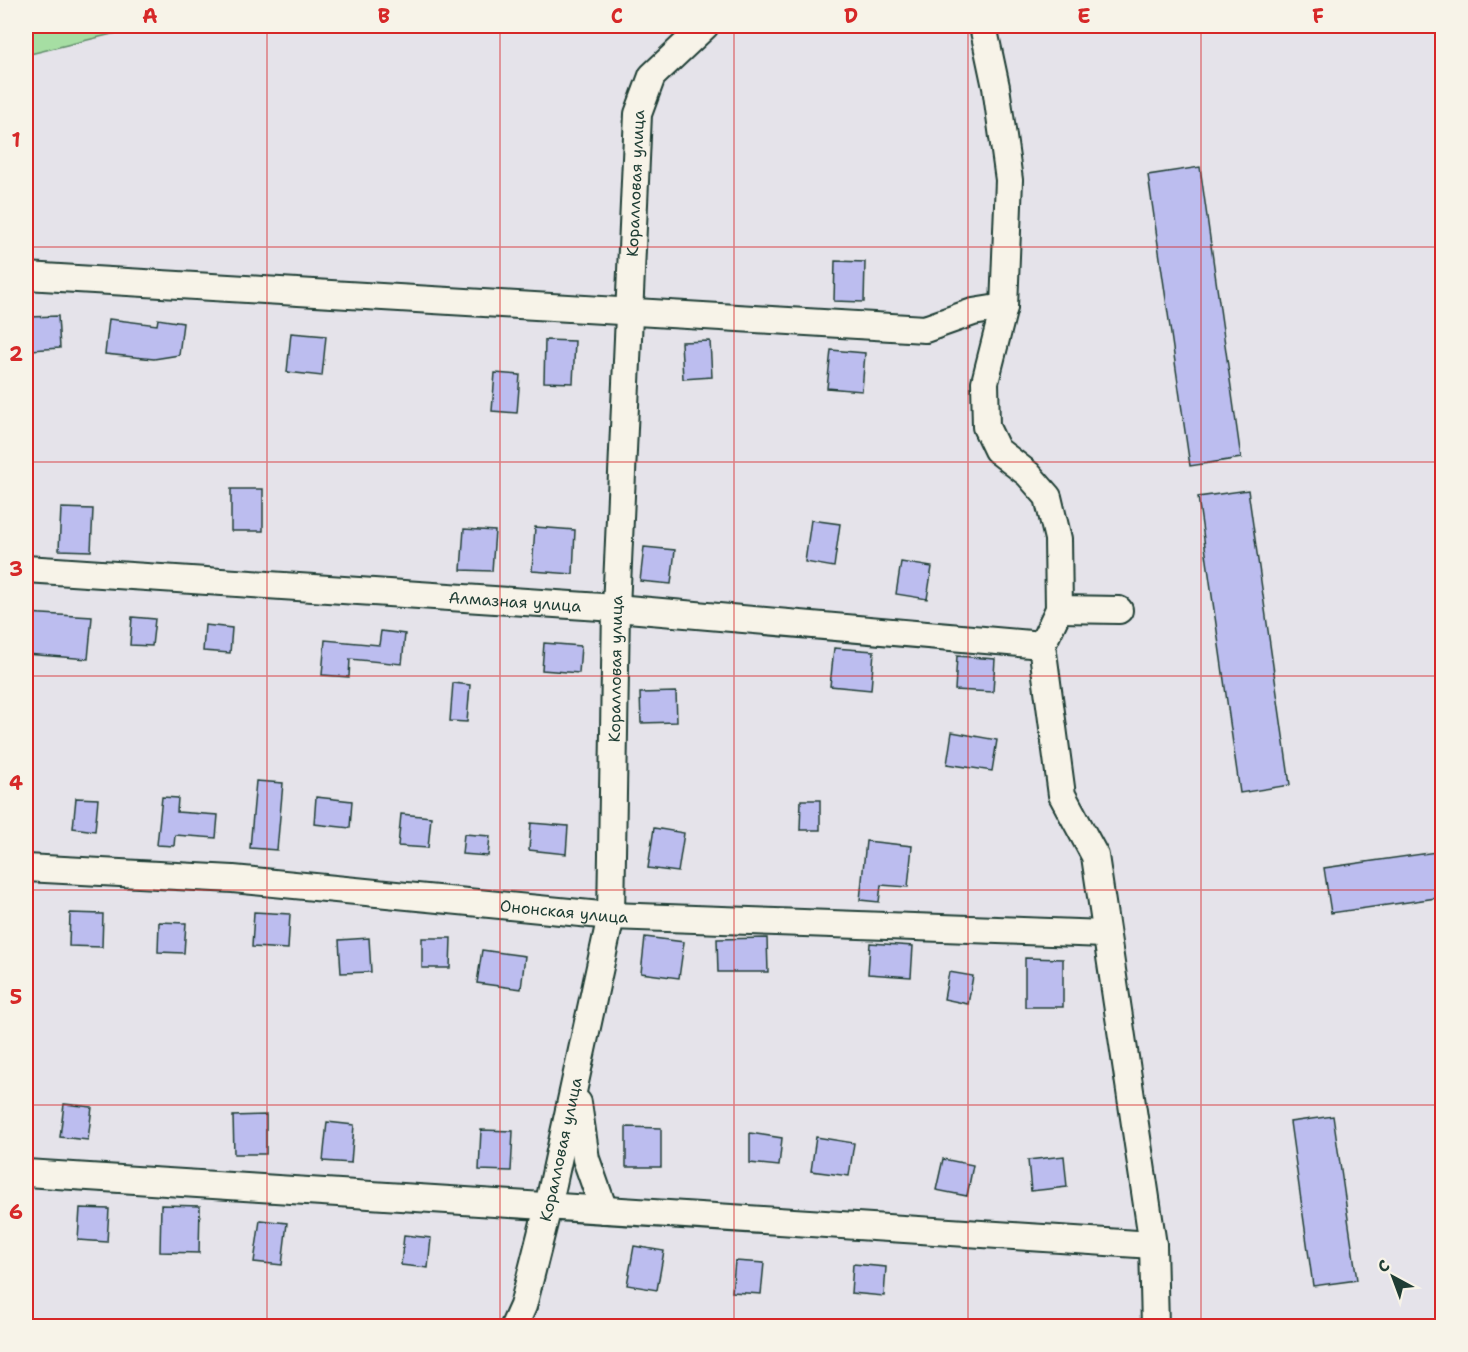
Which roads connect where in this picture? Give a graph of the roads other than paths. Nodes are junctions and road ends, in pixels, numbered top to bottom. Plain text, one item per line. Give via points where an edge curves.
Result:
1 (705, 26) edge
2 (983, 26) edge
3 (26, 276) edge
4 (1004, 307) junction
5 (631, 312) junction
6 (26, 569) edge
7 (616, 608) junction
8 (1059, 609) junction
9 (1119, 610) dead end
10 (1042, 645) junction
11 (26, 868) edge
12 (611, 916) junction
13 (1105, 934) junction
14 (576, 1087) junction
15 (26, 1173) edge
16 (548, 1207) junction
17 (604, 1210) junction
18 (1153, 1245) junction
19 (514, 1326) edge
20 (1155, 1326) edge

1 - 5 street, Коралловая улица via 652,76 638,114
2 - 4 street via 1009,180
3 - 5 street
4 - 5 street via 973,312 925,329
4 - 8 street via 985,382 986,427 997,450 1028,474 1048,497 1058,538
5 - 7 street, Коралловая улица
6 - 7 street, Алмазная улица
7 - 10 street, Алмазная улица
7 - 12 street, Коралловая улица
8 - 9 street
8 - 10 street
10 - 13 street via 1062,795 1095,856
11 - 12 street, Ононская улица via 233,879
12 - 13 street, Ононская улица
12 - 14 street, Коралловая улица
13 - 18 street
14 - 16 street, Коралловая улица
14 - 17 street via 586,1159
15 - 16 street
16 - 17 street
16 - 19 street, Коралловая улица via 523,1306
17 - 18 street
18 - 20 street

